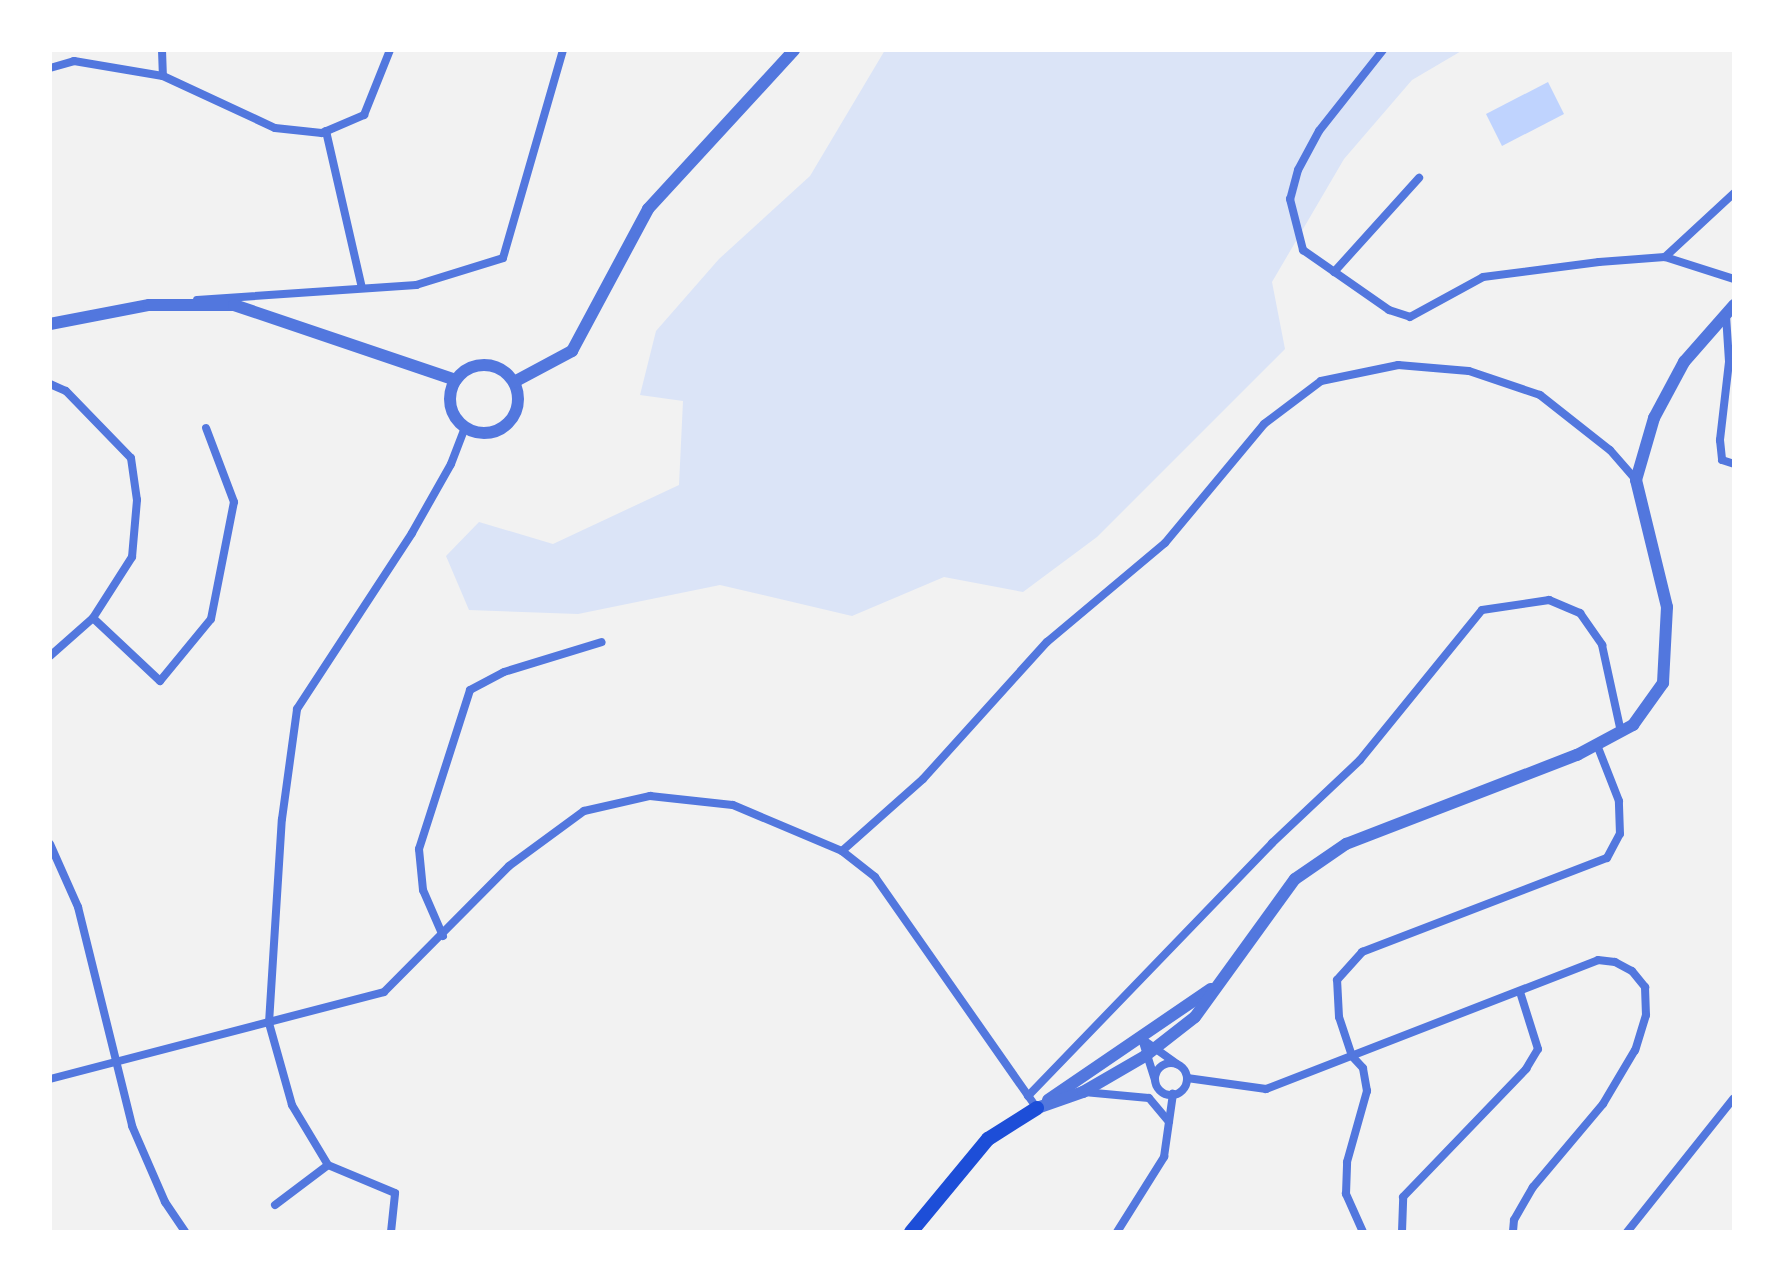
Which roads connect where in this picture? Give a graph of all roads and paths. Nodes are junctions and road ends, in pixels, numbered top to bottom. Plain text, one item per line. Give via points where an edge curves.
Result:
1 (162, 50) edge
2 (390, 50) edge
3 (563, 50) edge
4 (794, 50) edge
5 (1383, 50) edge
6 (50, 68) edge
7 (163, 76) junction
8 (326, 131) junction
9 (1419, 178) dead end
10 (1734, 193) edge
11 (1665, 257) junction
12 (1334, 272) junction
13 (1734, 279) edge
14 (362, 288) junction
15 (149, 305) junction
16 (1730, 309) edge
17 (50, 324) edge
18 (456, 380) junction
19 (514, 382) junction
20 (50, 384) edge
21 (465, 427) junction
22 (206, 428) dead end
23 (1734, 464) edge
24 (1636, 480) junction
25 (93, 618) junction
26 (602, 642) dead end
27 (50, 656) edge
28 (1621, 732) junction
29 (1597, 745) junction
30 (50, 844) edge
31 (842, 851) junction
32 (443, 936) junction
33 (1217, 985) junction
34 (1520, 992) junction
35 (269, 1023) junction
36 (1142, 1039) junction
37 (1160, 1047) junction
38 (1145, 1056) junction
39 (1352, 1056) junction
40 (113, 1063) junction
41 (1178, 1064) junction
42 (1187, 1078) junction
43 (50, 1079) edge
44 (1157, 1085) junction
45 (1083, 1092) junction
46 (1173, 1094) junction
47 (1734, 1098) edge
48 (1032, 1102) junction
49 (1169, 1122) junction
50 (328, 1165) junction
51 (275, 1205) dead end
52 (185, 1232) edge
53 (391, 1232) edge
54 (911, 1232) edge
55 (1117, 1232) edge
56 (1363, 1232) edge
57 (1402, 1232) edge
58 (1513, 1232) edge
59 (1627, 1232) edge

1 - 7 street
2 - 8 street via 364,115
3 - 14 street via 503,258 416,285
4 - 19 street via 648,209 572,351
5 - 12 street via 1319,131 1298,170 1290,199 1303,250
6 - 7 street via 74,61
7 - 8 street via 275,128
8 - 14 street
9 - 12 street
10 - 11 street
11 - 12 street via 1483,277 1410,317 1389,310
11 - 13 street
14 - 15 street
15 - 17 street
15 - 18 street via 234,305
16 - 23 street via 1720,440 1722,460
16 - 24 street via 1684,362 1654,418
18 - 19 street via 483,365 495,367
18 - 21 street via 451,407
19 - 21 street via 518,403 504,427 482,433
20 - 25 street via 66,391 131,458 137,500 132,557
21 - 35 street via 451,464 412,533 297,709 282,819
22 - 25 street via 234,502 211,619 160,681
24 - 28 street via 1667,607 1663,683 1633,725
24 - 31 street via 1610,450 1540,395 1469,371 1398,365 1321,381 1264,424 1165,543 1047,642 923,779
25 - 27 street
26 - 32 street via 504,672 470,690 419,849 423,890
28 - 29 street
28 - 48 street via 1602,645 1580,613 1549,600 1482,610 1360,760 1272,843
29 - 33 street via 1346,844 1295,879
29 - 39 street via 1619,801 1620,834 1607,858 1362,952 1337,980 1339,1017
30 - 40 street via 78,907
31 - 32 street via 733,805 650,796 584,811 509,866
31 - 48 street via 875,877
32 - 35 street via 384,992
33 - 36 street
33 - 37 street via 1195,1017
34 - 39 street
34 - 57 street via 1538,1049 1526,1069 1403,1197
34 - 58 street via 1598,960 1615,962 1645,987 1646,1015 1635,1050 1603,1104 1533,1187
35 - 40 street
35 - 50 street via 292,1105
36 - 37 street
36 - 38 street
36 - 48 street
37 - 38 street
37 - 41 street
38 - 44 street
38 - 45 street
39 - 42 street via 1266,1089
39 - 56 street via 1363,1068 1367,1091 1347,1162 1346,1194
40 - 43 street
40 - 52 street via 165,1202
41 - 42 street
41 - 44 street via 1158,1070
42 - 46 street via 1182,1091
44 - 46 street
45 - 48 street
45 - 49 street via 1149,1098
46 - 49 street
47 - 59 street
48 - 54 main road via 988,1139
49 - 55 street via 1164,1157
50 - 51 street
50 - 53 street via 395,1193

